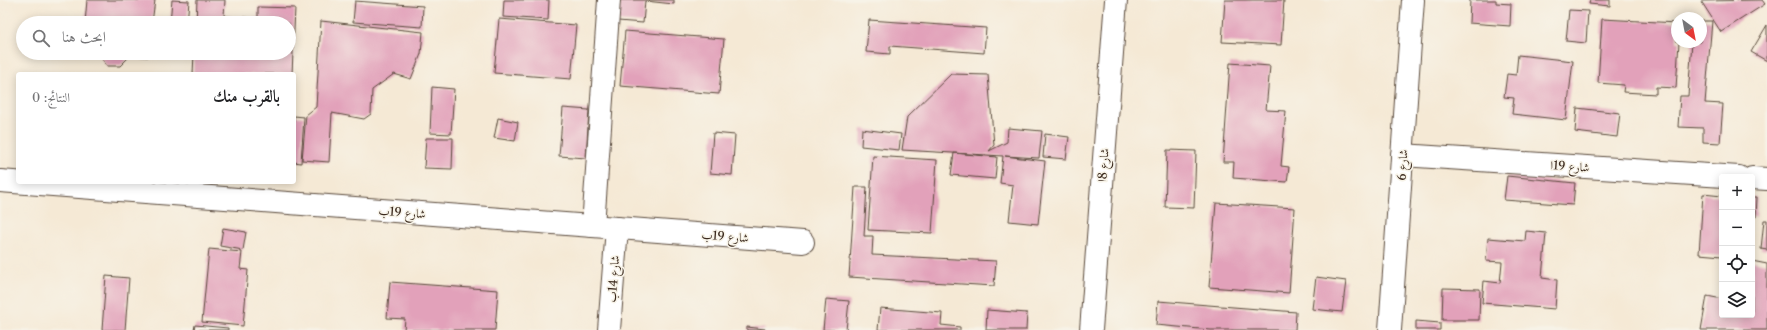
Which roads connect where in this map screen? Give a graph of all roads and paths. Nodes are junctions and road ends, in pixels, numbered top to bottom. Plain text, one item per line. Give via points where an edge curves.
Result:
1 (609, 0) edge
2 (1116, 0) edge
3 (1413, 0) edge
4 (1402, 155) junction
5 (1719, 176) edge
6 (1755, 178) edge
7 (1767, 179) edge
8 (0, 181) edge
9 (16, 182) edge
10 (40, 184) edge
11 (593, 226) junction
12 (617, 228) junction
13 (803, 242) dead end
14 (609, 330) edge
15 (1091, 330) edge
16 (1390, 330) edge

1 - 11 street
2 - 15 street, شارع 8ا
3 - 4 street, شارع 6
4 - 5 street, شارع 19ا
4 - 16 street, شارع 6
6 - 7 street
8 - 9 street, شارع 19ب
10 - 11 street, شارع 19ب
11 - 12 street, شارع 19ب
12 - 13 street, شارع 19ب
12 - 14 street, شارع 14ب

